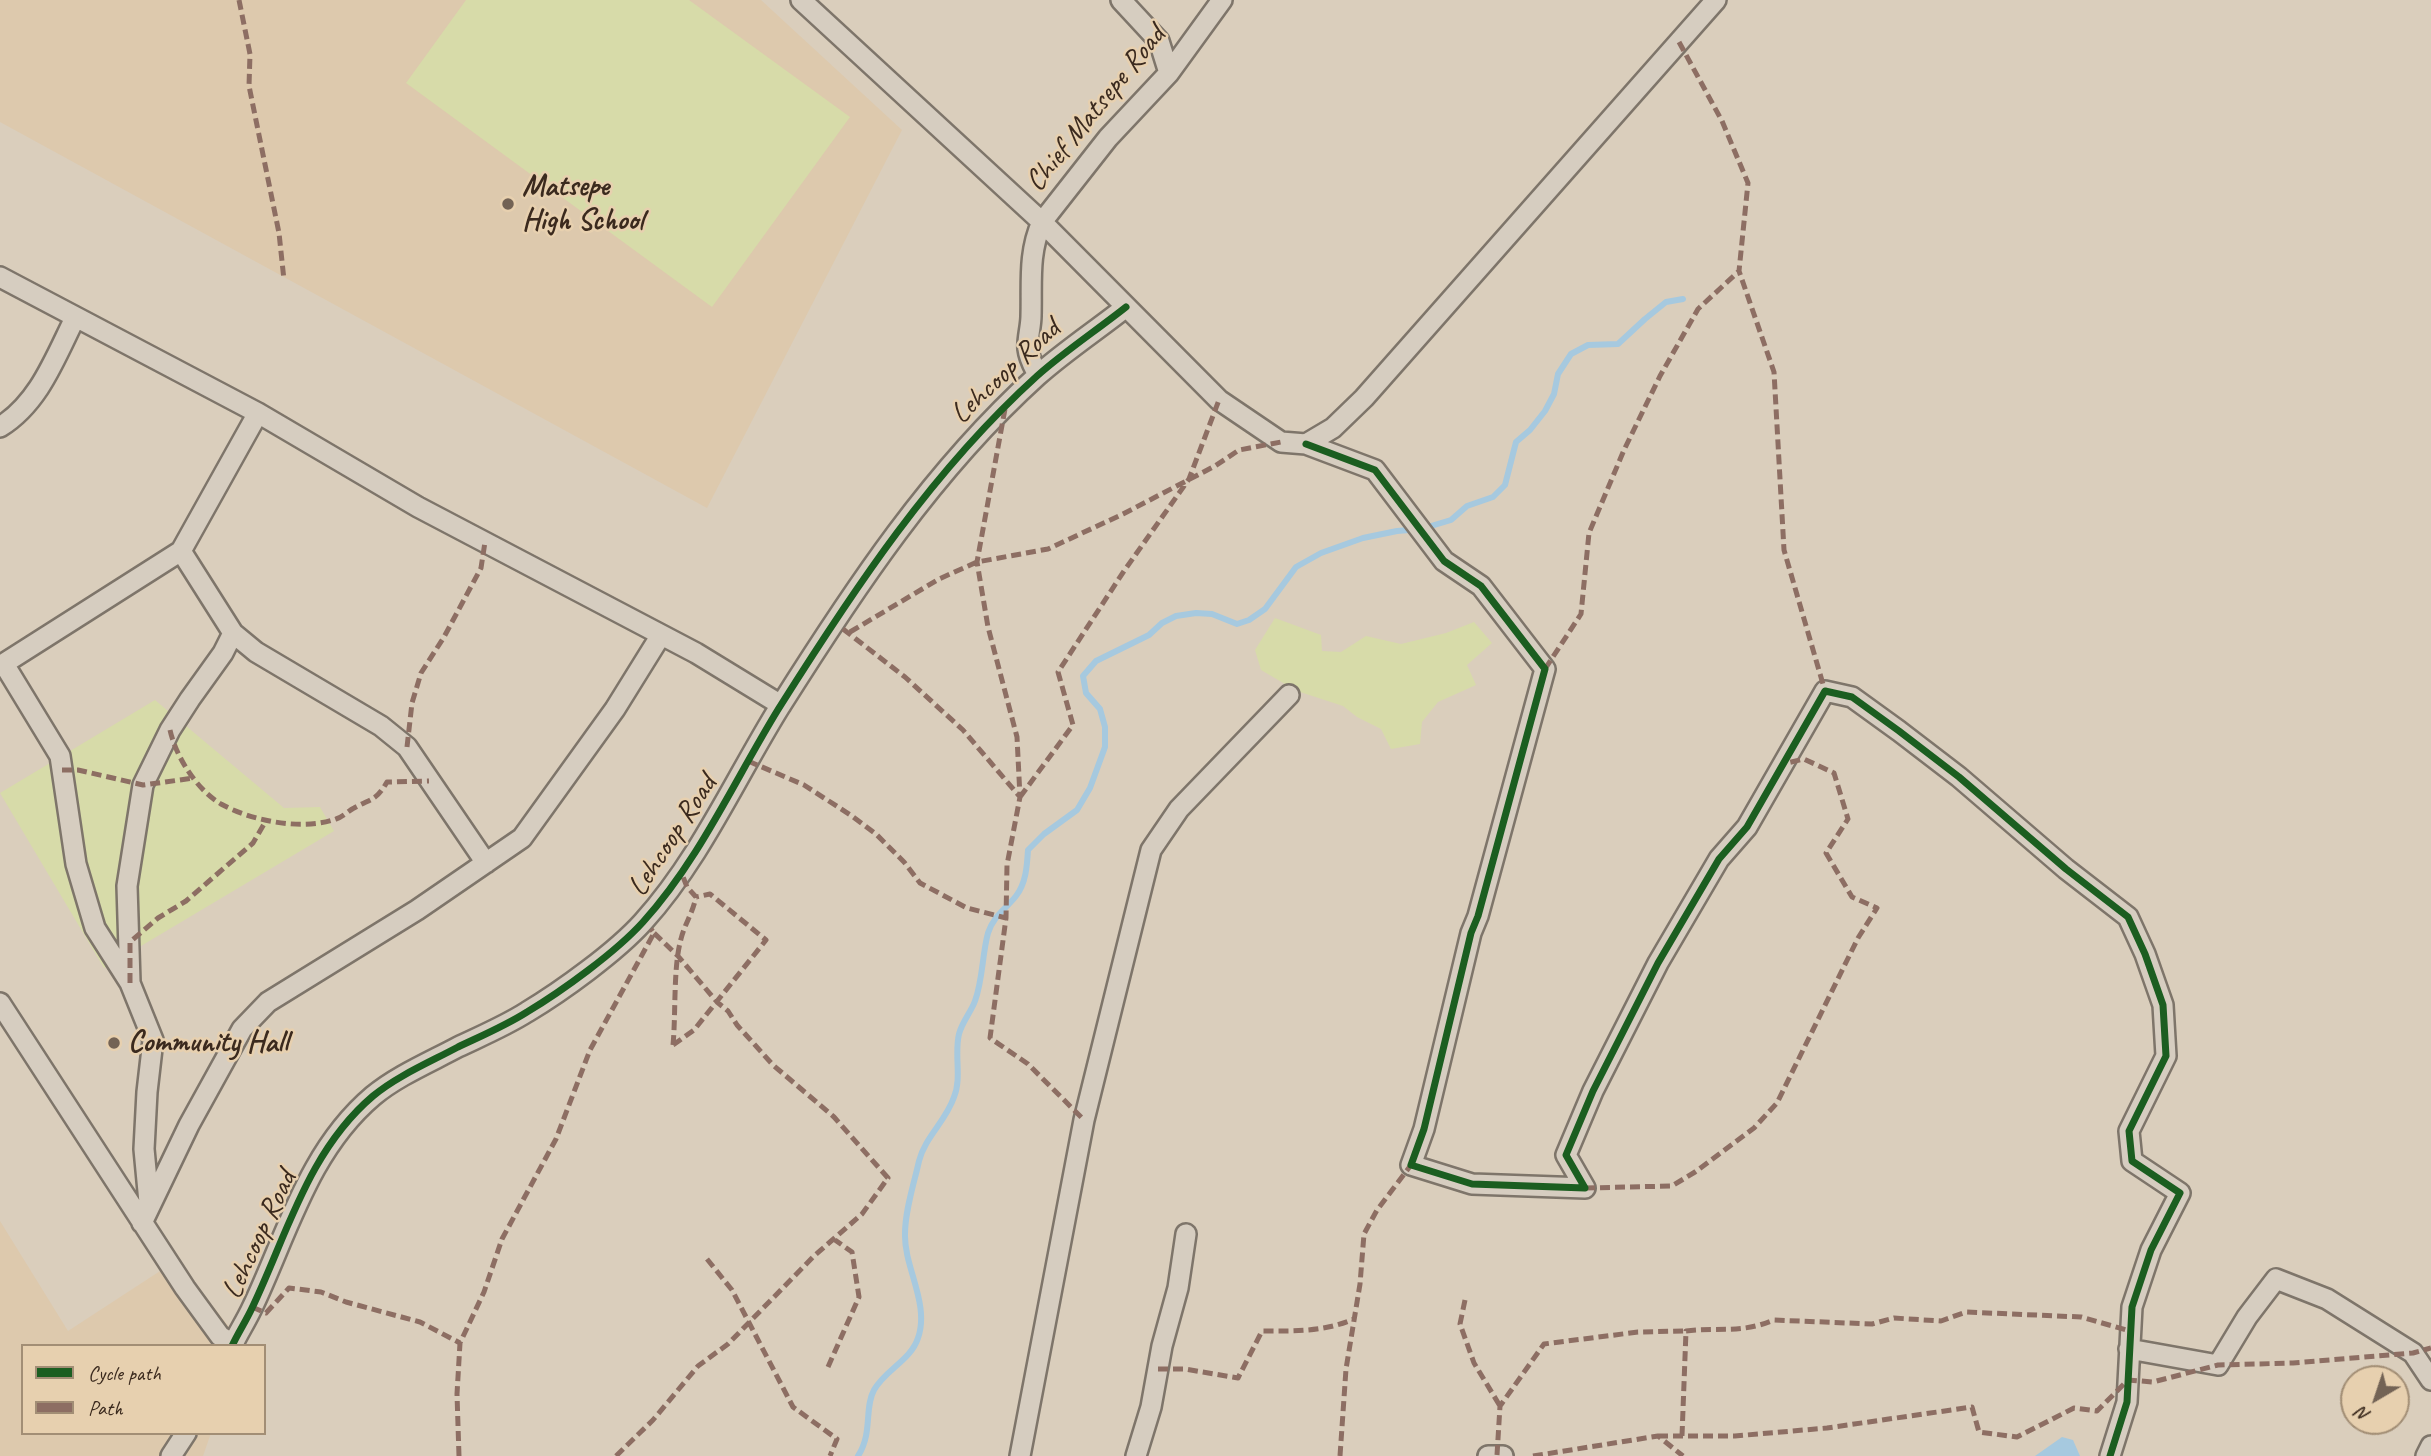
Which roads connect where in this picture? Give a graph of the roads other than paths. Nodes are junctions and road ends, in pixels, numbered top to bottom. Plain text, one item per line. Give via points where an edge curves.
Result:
1 (801, 0) edge
2 (1121, 0) edge
3 (1222, 0) edge
4 (1716, 0) edge
5 (1169, 73) junction
6 (1041, 222) junction
7 (0, 277) edge
8 (1126, 307) junction
9 (75, 318) junction
10 (1038, 375) junction
11 (258, 413) junction
12 (0, 427) edge
13 (1306, 444) junction
14 (181, 551) junction
15 (233, 633) junction
16 (661, 635) junction
17 (2, 665) edge
18 (1289, 695) dead end
19 (781, 705) junction
20 (486, 863) junction
21 (130, 983) junction
22 (0, 1003) edge
23 (149, 1203) junction
24 (142, 1223) junction
25 (1185, 1234) dead end
26 (231, 1344) edge
27 (233, 1344) edge
28 (2129, 1349) junction
29 (2431, 1380) edge
30 (2431, 1446) edge
31 (1020, 1456) edge
32 (1136, 1456) edge
33 (1488, 1456) edge
34 (1503, 1456) edge
35 (2110, 1456) edge
36 (2426, 1456) edge

1 - 6 street
2 - 5 street via 1159,41
3 - 5 street, Chief Matsepe Road
4 - 13 street via 1364,398 1333,428
5 - 6 street, Chief Matsepe Road via 1108,138
6 - 8 street
6 - 10 street via 1030,262 1028,348
7 - 9 street
8 - 10 street, Lehcoop Road
8 - 13 street via 1219,400 1281,442
9 - 11 street
9 - 12 street via 26,408
10 - 19 street, Lehcoop Road via 966,449 882,551
11 - 14 street
11 - 16 street via 418,508
13 - 28 street via 1376,470 1444,561 1481,586 1545,669 1411,1165 1472,1184 1586,1188 1566,1155 1592,1091 1658,963 1719,859 1747,827 1825,691 1852,697 1959,777 2128,917 2145,954 2163,1005 2166,1056 2129,1131 2132,1161 2180,1193 2151,1250 2132,1307
14 - 15 street
14 - 17 street
15 - 20 street via 407,747
15 - 21 street via 170,730 143,785 127,886
16 - 19 street
16 - 20 street via 555,796 522,838
17 - 21 street via 60,756 76,864 95,928
18 - 31 street via 1179,808 1151,850 1084,1120
19 - 27 street, Lehcoop Road via 682,874 628,937 527,1013 402,1077 352,1115 318,1163
20 - 23 street via 268,1002 242,1029
21 - 23 street via 153,1040 144,1149
22 - 24 street
23 - 24 street
24 - 26 street via 220,1336
25 - 32 street via 1178,1288
28 - 29 street via 2218,1365 2276,1279 2327,1299 2413,1353
28 - 35 street via 2127,1402
30 - 36 street
33 - 34 street

